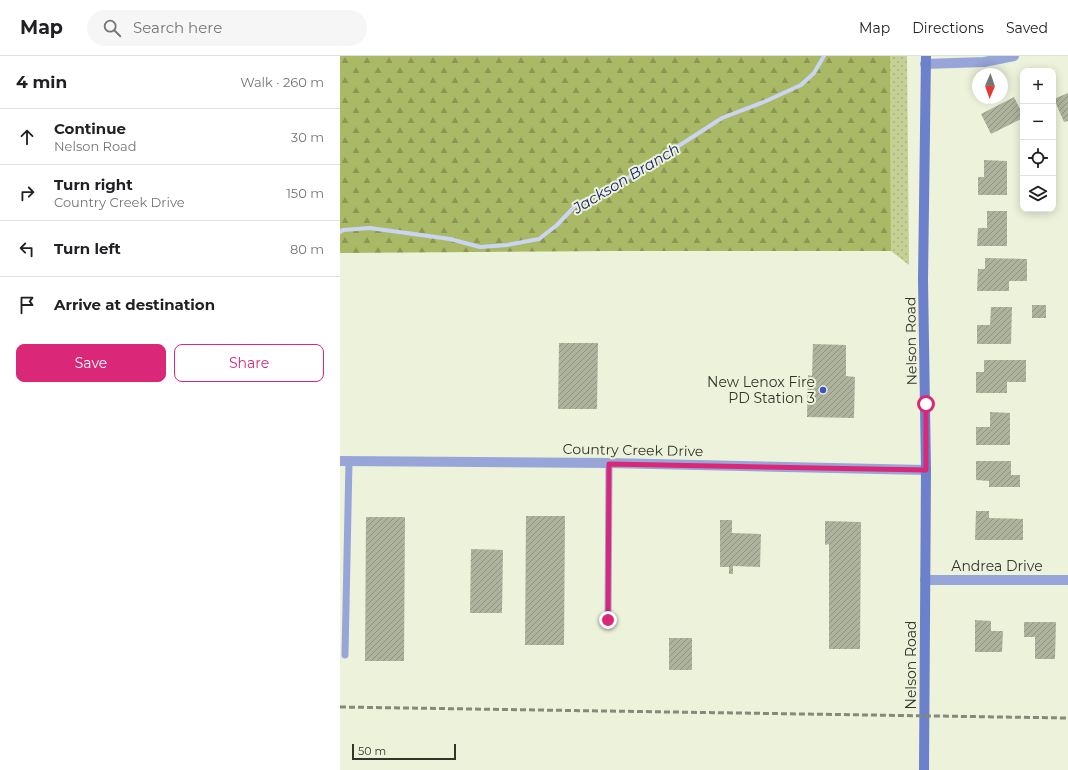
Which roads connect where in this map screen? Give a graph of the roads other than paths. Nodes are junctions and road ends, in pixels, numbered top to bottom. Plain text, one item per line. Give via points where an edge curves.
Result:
1 (1014, 56) edge
2 (925, 60) edge
3 (345, 461) edge
4 (609, 464) junction
5 (926, 470) junction
6 (925, 580) junction
7 (1068, 580) edge
8 (608, 620) dead end
9 (345, 655) dead end
10 (924, 770) edge

1 - 2 street via 984,62
2 - 5 street, Nelson Road
3 - 4 street, Country Creek Drive
3 - 9 lane
4 - 5 street, Country Creek Drive
4 - 8 lane
5 - 6 street, Nelson Road
6 - 7 street, Andrea Drive
6 - 10 street, Nelson Road

